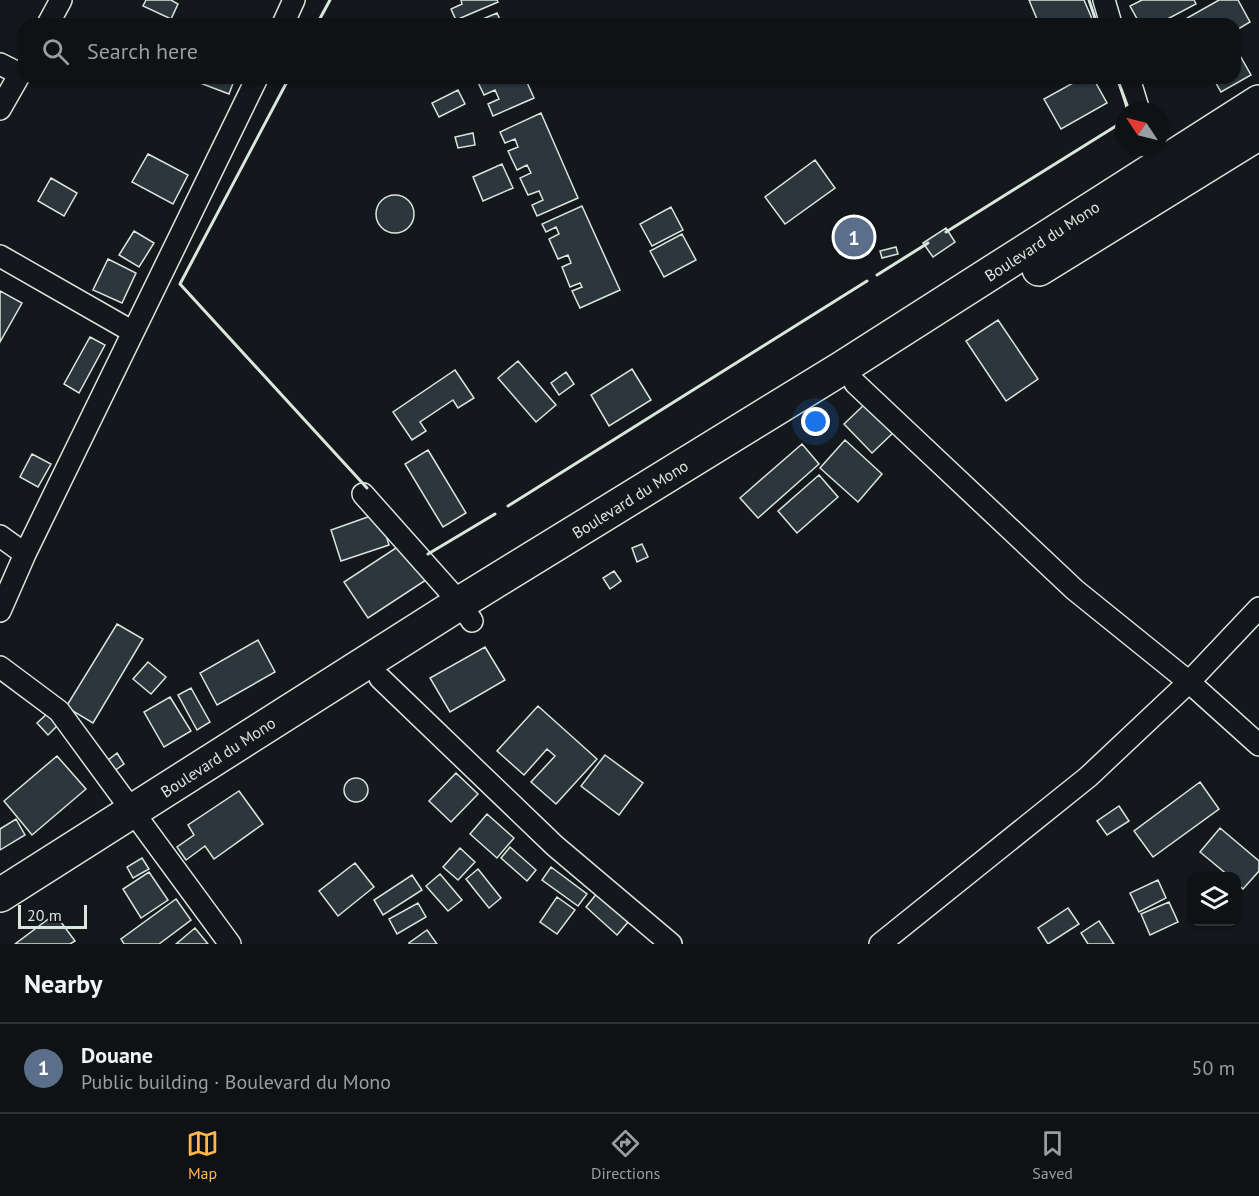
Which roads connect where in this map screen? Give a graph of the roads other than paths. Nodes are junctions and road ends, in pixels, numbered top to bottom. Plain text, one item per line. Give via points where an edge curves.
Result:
1 (61, 0) edge
2 (294, 0) edge
3 (1104, 0) edge
4 (51, 18) edge
5 (286, 18) edge
6 (1109, 18) edge
7 (0, 64) edge
8 (18, 69) edge
9 (18, 77) edge
10 (254, 84) edge
11 (1131, 84) edge
12 (1136, 102) edge
13 (1259, 102) edge
14 (0, 109) edge
15 (1259, 133) edge
16 (1158, 168) edge
17 (0, 256) edge
18 (133, 332) junction
19 (855, 383) junction
20 (363, 494) dead end
21 (0, 536) edge
22 (25, 554) junction
23 (1259, 608) edge
24 (0, 611) edge
25 (466, 612) junction
26 (0, 667) edge
27 (380, 678) junction
28 (1189, 682) junction
29 (1259, 745) edge
30 (136, 819) junction
31 (0, 895) edge
32 (0, 919) edge
33 (230, 944) edge
34 (671, 944) edge
35 (880, 944) edge

1 - 4 street
2 - 5 street
3 - 6 street
7 - 8 street
9 - 14 street
10 - 18 street
11 - 12 street
13 - 16 main road, Boulevard du Mono
15 - 16 main road, Boulevard du Mono
16 - 19 main road, Boulevard du Mono
16 - 25 main road, Boulevard du Mono
17 - 18 street
18 - 22 street
19 - 25 main road, Boulevard du Mono
19 - 28 street via 1075,590
20 - 25 street
21 - 22 street
22 - 24 street
23 - 28 street
25 - 27 main road, Boulevard du Mono
25 - 30 main road, Boulevard du Mono
26 - 30 street via 59,711
27 - 30 main road, Boulevard du Mono
27 - 34 street via 555,846
28 - 29 street
28 - 35 street via 1088,777
30 - 31 main road, Boulevard du Mono
30 - 32 main road, Boulevard du Mono
30 - 33 street

